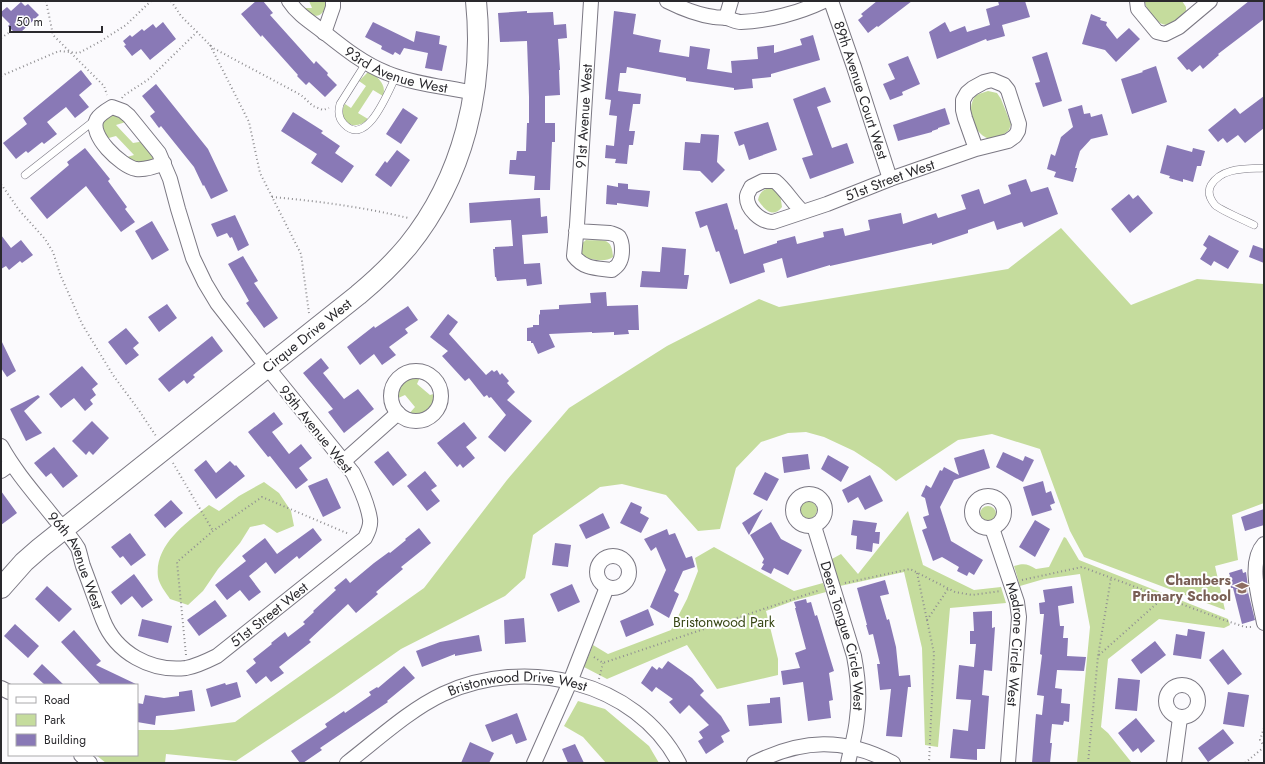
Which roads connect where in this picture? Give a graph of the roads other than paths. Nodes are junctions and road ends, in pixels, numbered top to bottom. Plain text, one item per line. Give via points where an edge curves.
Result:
1 (288, 1) edge
2 (334, 1) edge
3 (476, 1) edge
4 (590, 1) edge
5 (667, 1) edge
6 (731, 1) edge
7 (824, 1) edge
8 (830, 1) edge
9 (1137, 1) edge
10 (1203, 3) edge
11 (726, 18) junction
12 (324, 33) junction
13 (366, 63) junction
14 (396, 76) junction
15 (474, 93) junction
16 (97, 119) junction
17 (976, 149) junction
18 (164, 163) junction
19 (1264, 168) edge
20 (25, 175) dead end
21 (890, 179) junction
22 (802, 211) dead end
23 (1254, 225) dead end
24 (576, 231) dead end
25 (267, 368) junction
26 (398, 413) dead end
27 (1, 446) edge
28 (344, 461) junction
29 (6, 468) edge
30 (814, 526) dead end
31 (992, 528) dead end
32 (64, 529) junction
33 (366, 536) joint
34 (1264, 544) edge
35 (607, 587) dead end
36 (1, 588) edge
37 (1258, 625) edge
38 (155, 666) joint
39 (570, 682) junction
40 (1180, 718) dead end
41 (852, 747) junction
42 (82, 756) edge
43 (90, 763) edge
44 (347, 763) edge
45 (534, 763) edge
46 (679, 763) edge
47 (754, 763) edge
48 (848, 763) edge
49 (892, 763) edge
50 (1008, 763) edge
51 (1174, 763) edge

1 - 12 street, 93rd Avenue West via 302,17
2 - 12 street
3 - 15 street, Cirque Drive West via 478,35
4 - 24 street, 91st Avenue West
5 - 11 street via 713,17
6 - 11 street
7 - 11 street via 798,11 757,20 739,22
8 - 21 street, 89th Avenue Court West
9 - 10 street via 1138,9 1157,32 1166,34 1178,27
12 - 13 street, 93rd Avenue West
13 - 14 street, 93rd Avenue West
13 - 14 lane via 338,111 341,121 348,128 359,130 367,125 377,113
14 - 15 street, 93rd Avenue West
15 - 25 street, Cirque Drive West via 469,119 446,185 408,245 376,280
16 - 18 street, 95th Avenue West via 115,108 129,116
16 - 18 street via 95,129 100,139 120,162 136,169
16 - 20 lane
17 - 17 street, 51st Street West via 964,118 963,100 973,88 992,80 1004,85 1008,90 1019,124 1018,131 1008,141
17 - 21 street, 51st Street West
18 - 25 street, 95th Avenue West via 193,258 205,283
19 - 23 lane via 1233,170 1222,174 1215,179 1210,188 1209,194 1216,206
21 - 22 street, 51st Street West
25 - 28 street, 95th Avenue West
25 - 32 street, Cirque Drive West
26 - 28 street
27 - 29 street, 96th Avenue West
28 - 33 street, 95th Avenue West via 353,473 370,520
29 - 32 street, 96th Avenue West
30 - 41 street, Deers Tongue Circle West via 857,671 858,717
31 - 50 street, Madrone Circle West via 1017,602 1019,617
32 - 36 street, Cirque Drive West via 34,553
32 - 38 street, 96th Avenue West via 78,549 109,633 126,652
33 - 38 street, 51st Street West via 217,656 187,668
34 - 37 street via 1259,552 1255,575
35 - 39 street
39 - 44 street, Bristonwood Drive West via 521,676 488,680 457,688 415,710
39 - 45 street
39 - 46 street, Bristonwood Drive West via 596,689 642,716 660,735
40 - 51 street
41 - 47 street via 816,744 770,755
41 - 48 street, Deers Tongue Circle West
41 - 49 street
42 - 43 street

